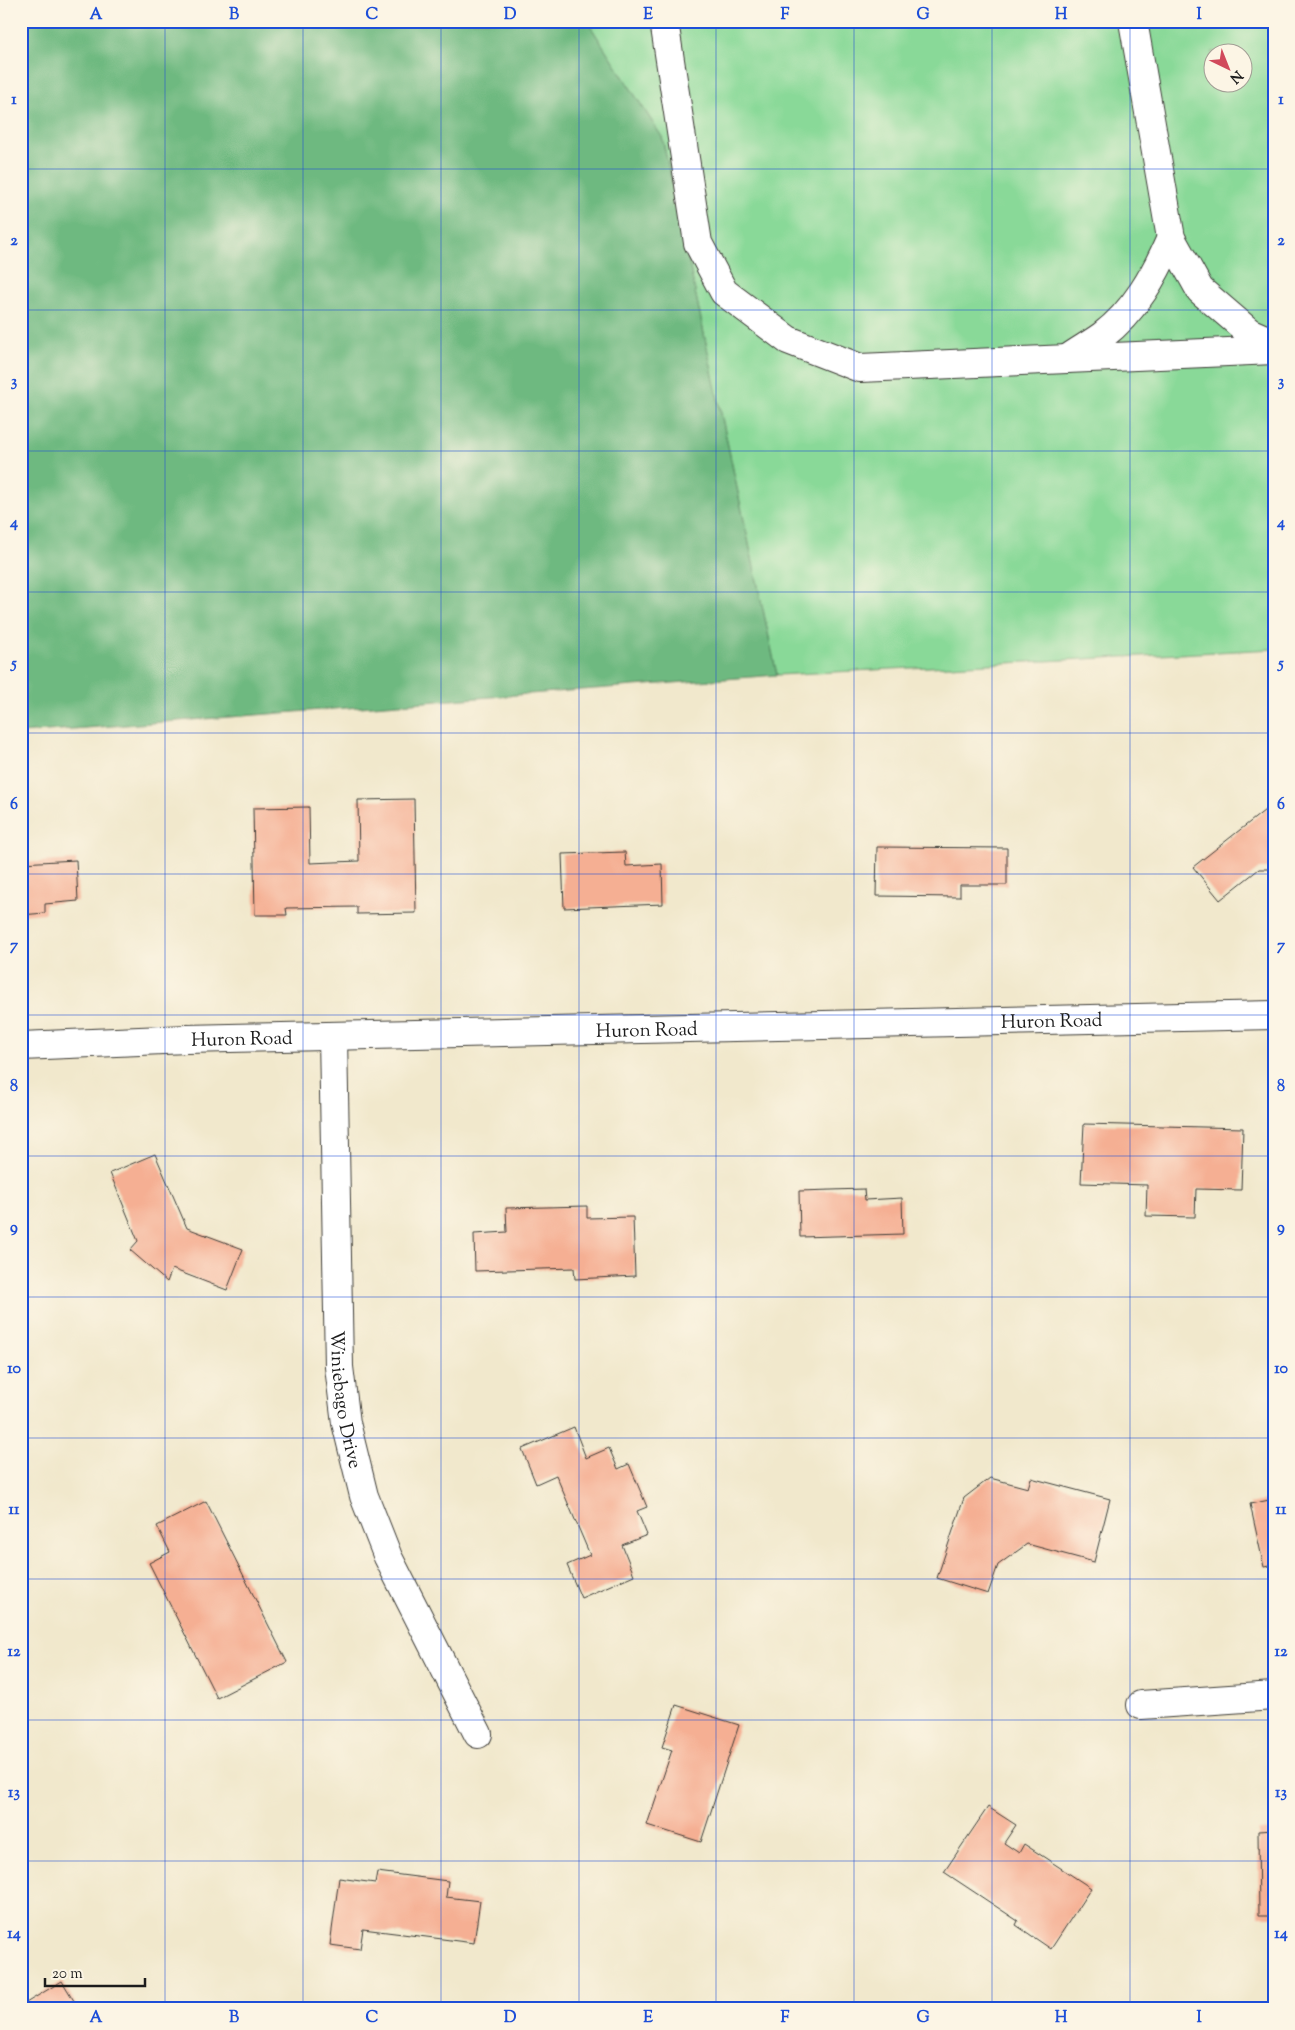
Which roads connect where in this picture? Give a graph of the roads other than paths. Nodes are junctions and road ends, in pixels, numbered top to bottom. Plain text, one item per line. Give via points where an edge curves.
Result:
1 (664, 21) edge
2 (1133, 21) edge
3 (1171, 238) junction
4 (1274, 343) edge
5 (1274, 350) edge
6 (1066, 359) junction
7 (1274, 1014) edge
8 (333, 1036) junction
9 (21, 1046) edge
10 (1274, 1696) edge
11 (1141, 1704) dead end
12 (478, 1734) dead end

1 - 6 street via 698,243 724,292 788,340 860,368
2 - 3 street
3 - 4 street via 1200,290 1248,332
3 - 6 street via 1138,300 1104,335
5 - 6 street
7 - 8 street, Huron Road
8 - 9 street, Huron Road
8 - 12 street, Winiebago Drive via 339,1368 346,1423 364,1496 388,1557
10 - 11 street

